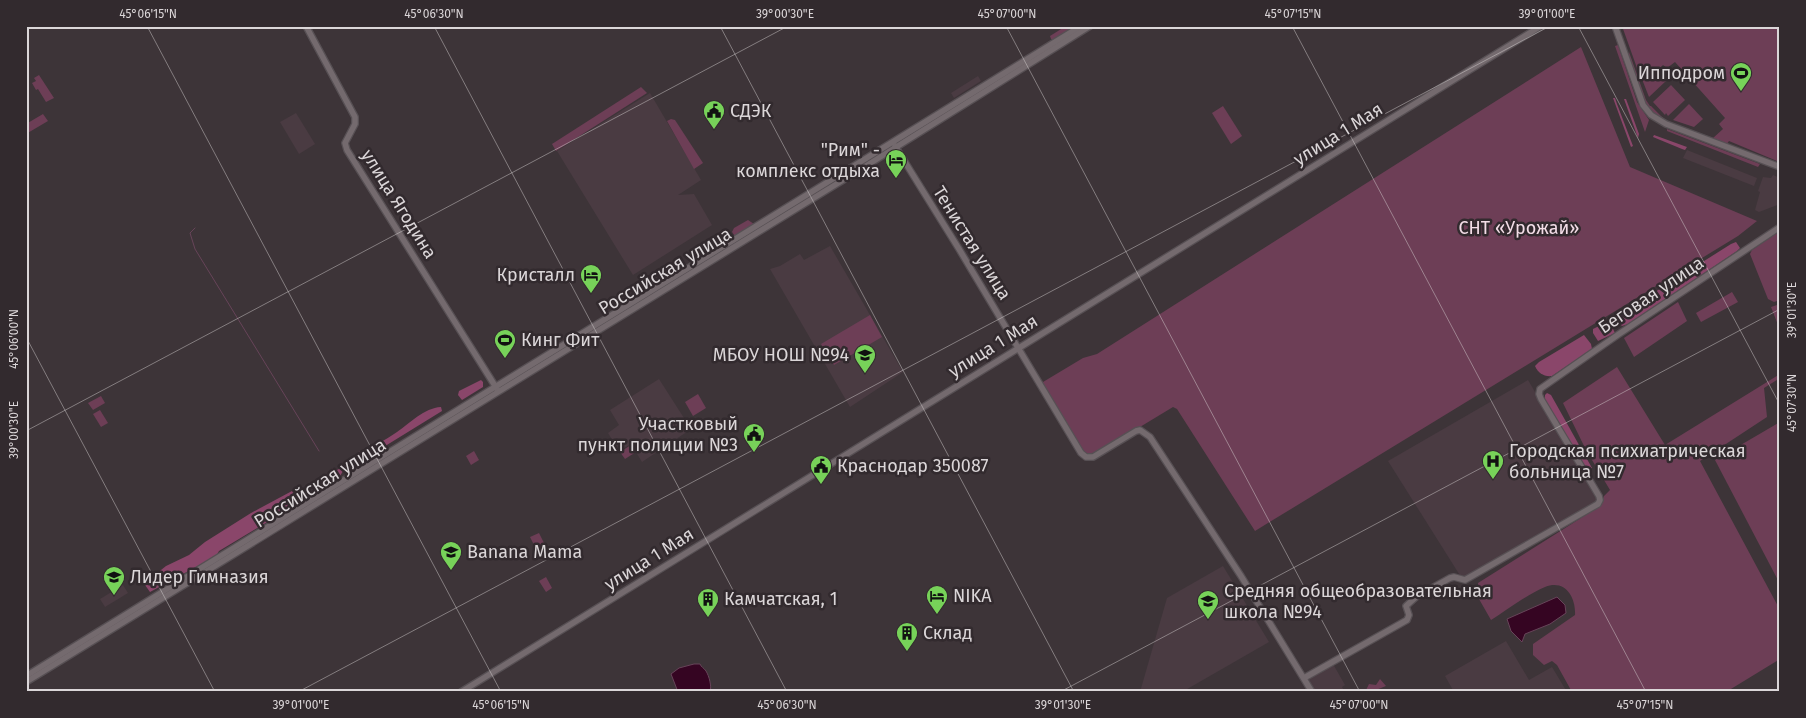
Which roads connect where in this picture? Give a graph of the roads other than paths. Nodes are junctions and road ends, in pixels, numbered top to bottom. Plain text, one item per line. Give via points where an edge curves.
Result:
1 (306, 26) edge
2 (1081, 26) edge
3 (1090, 26) edge
4 (1541, 26) edge
5 (1615, 26) edge
6 (893, 146) junction
7 (1780, 167) edge
8 (1780, 227) edge
9 (1019, 348) junction
10 (490, 378) junction
11 (505, 380) junction
12 (497, 388) junction
13 (486, 392) junction
14 (26, 676) edge
15 (1304, 678) junction
16 (26, 682) edge
17 (461, 692) edge
18 (1312, 692) edge

1 - 10 street, улица Ягодина via 355,117 355,124 345,143 347,150
2 - 6 street, Российская улица
3 - 6 street, Российская улица
4 - 9 street, улица 1 Мая
5 - 7 street via 1640,99 1651,115 1666,124
6 - 9 street, Тенистая улица
6 - 11 street, Российская улица
6 - 12 street, Российская улица
8 - 15 street, Беговая улица via 1540,389 1541,399 1599,496 1598,504 1465,580 1450,578 1416,597 1406,606 1408,619
9 - 15 street, Тенистая улица via 1084,456 1090,458 1136,431 1150,436
9 - 17 street, улица 1 Мая
10 - 11 street
10 - 12 street, улица Ягодина
10 - 13 street
11 - 12 street, Российская улица
12 - 13 street, Российская улица
12 - 16 street, Российская улица
13 - 14 street, Российская улица
15 - 18 street

